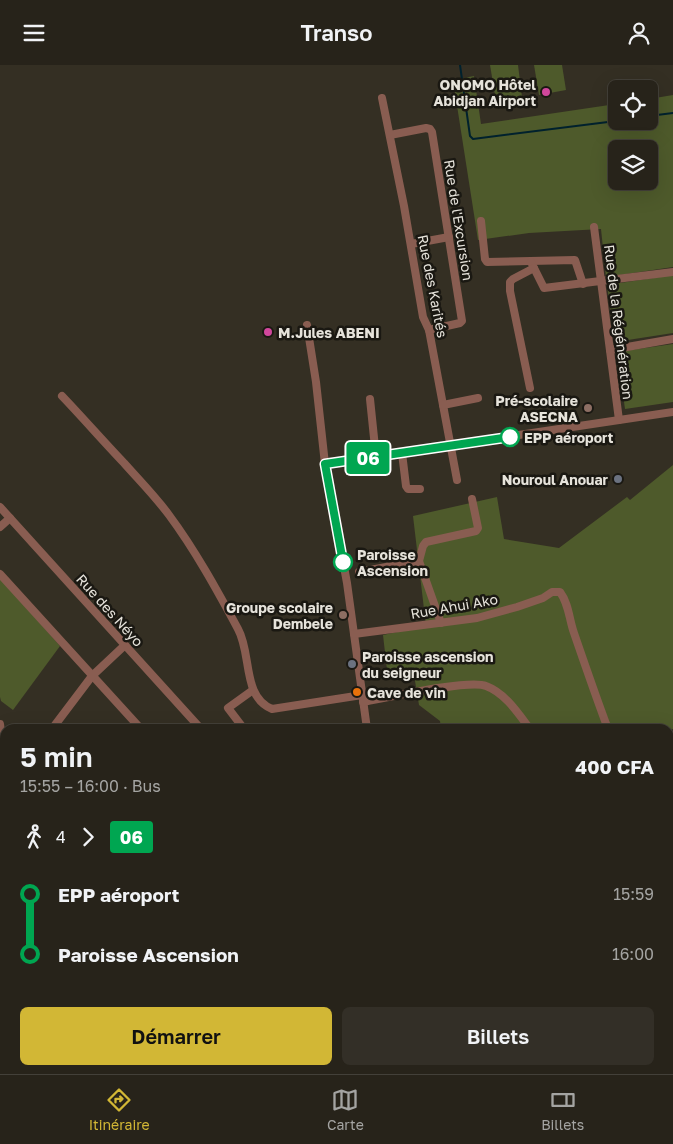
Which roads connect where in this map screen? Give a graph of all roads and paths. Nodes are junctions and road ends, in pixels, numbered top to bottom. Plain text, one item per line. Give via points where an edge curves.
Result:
1 (382, 98) dead end
2 (390, 135) junction
3 (481, 221) dead end
4 (594, 227) dead end
5 (449, 237) junction
6 (411, 244) junction
7 (533, 265) junction
8 (673, 271) edge
9 (602, 282) junction
10 (583, 284) junction
11 (307, 325) dead end
12 (429, 329) junction
13 (673, 339) edge
14 (610, 350) junction
15 (530, 388) dead end
16 (62, 396) dead end
17 (478, 398) dead end
18 (370, 399) dead end
19 (443, 405) junction
20 (673, 412) edge
21 (619, 420) junction
22 (452, 446) junction
23 (402, 453) junction
24 (376, 457) junction
25 (325, 464) junction
26 (457, 480) dead end
27 (420, 489) dead end
28 (472, 499) dead end
29 (0, 507) edge
30 (10, 518) junction
31 (0, 527) edge
32 (419, 561) junction
33 (358, 572) dead end
34 (0, 574) edge
35 (441, 623) junction
36 (354, 634) junction
37 (125, 645) junction
38 (92, 676) junction
39 (253, 689) junction
40 (363, 699) junction
41 (56, 724) edge
42 (136, 724) edge
43 (196, 724) edge
44 (240, 724) edge
45 (366, 724) edge
46 (526, 724) edge
47 (606, 724) edge

1 - 2 street, Rue des Karités
2 - 5 street, Rue de l'Excursion via 426,128 432,132
2 - 6 street, Rue des Karités
3 - 7 street via 487,262
4 - 9 street, Rue de la Régénération
5 - 6 street
5 - 12 street, Rue de l'Excursion via 462,321
6 - 12 street, Rue des Karités via 423,317
7 - 10 street via 544,288
7 - 10 street via 575,260
7 - 15 street via 510,282
8 - 9 street
9 - 10 street
9 - 14 street, Rue de la Régénération
11 - 25 street
12 - 19 street, Rue des Karités
13 - 14 street
14 - 21 street, Rue de la Régénération
16 - 39 street via 170,515 240,632
17 - 19 street
18 - 24 street
19 - 22 street, Rue des Karités
20 - 21 street
21 - 22 street
22 - 23 street
22 - 26 street, Rue des Karités
23 - 24 street
23 - 27 street via 407,488
24 - 25 street
25 - 36 street
28 - 32 street via 478,521 476,531 426,543
29 - 30 street, Rue des Néyo
30 - 31 street
30 - 37 street, Rue des Néyo
32 - 33 street
32 - 35 street
34 - 38 street
35 - 36 street, Rue Ahui Ako
35 - 47 street, Rue Ahui Ako via 477,618 560,592
36 - 40 street
37 - 38 street
37 - 43 street, Rue des Néyo
38 - 41 street
38 - 42 street
39 - 40 street via 264,706 272,709
39 - 44 street via 228,708
40 - 45 street
40 - 46 street via 486,685 508,700

